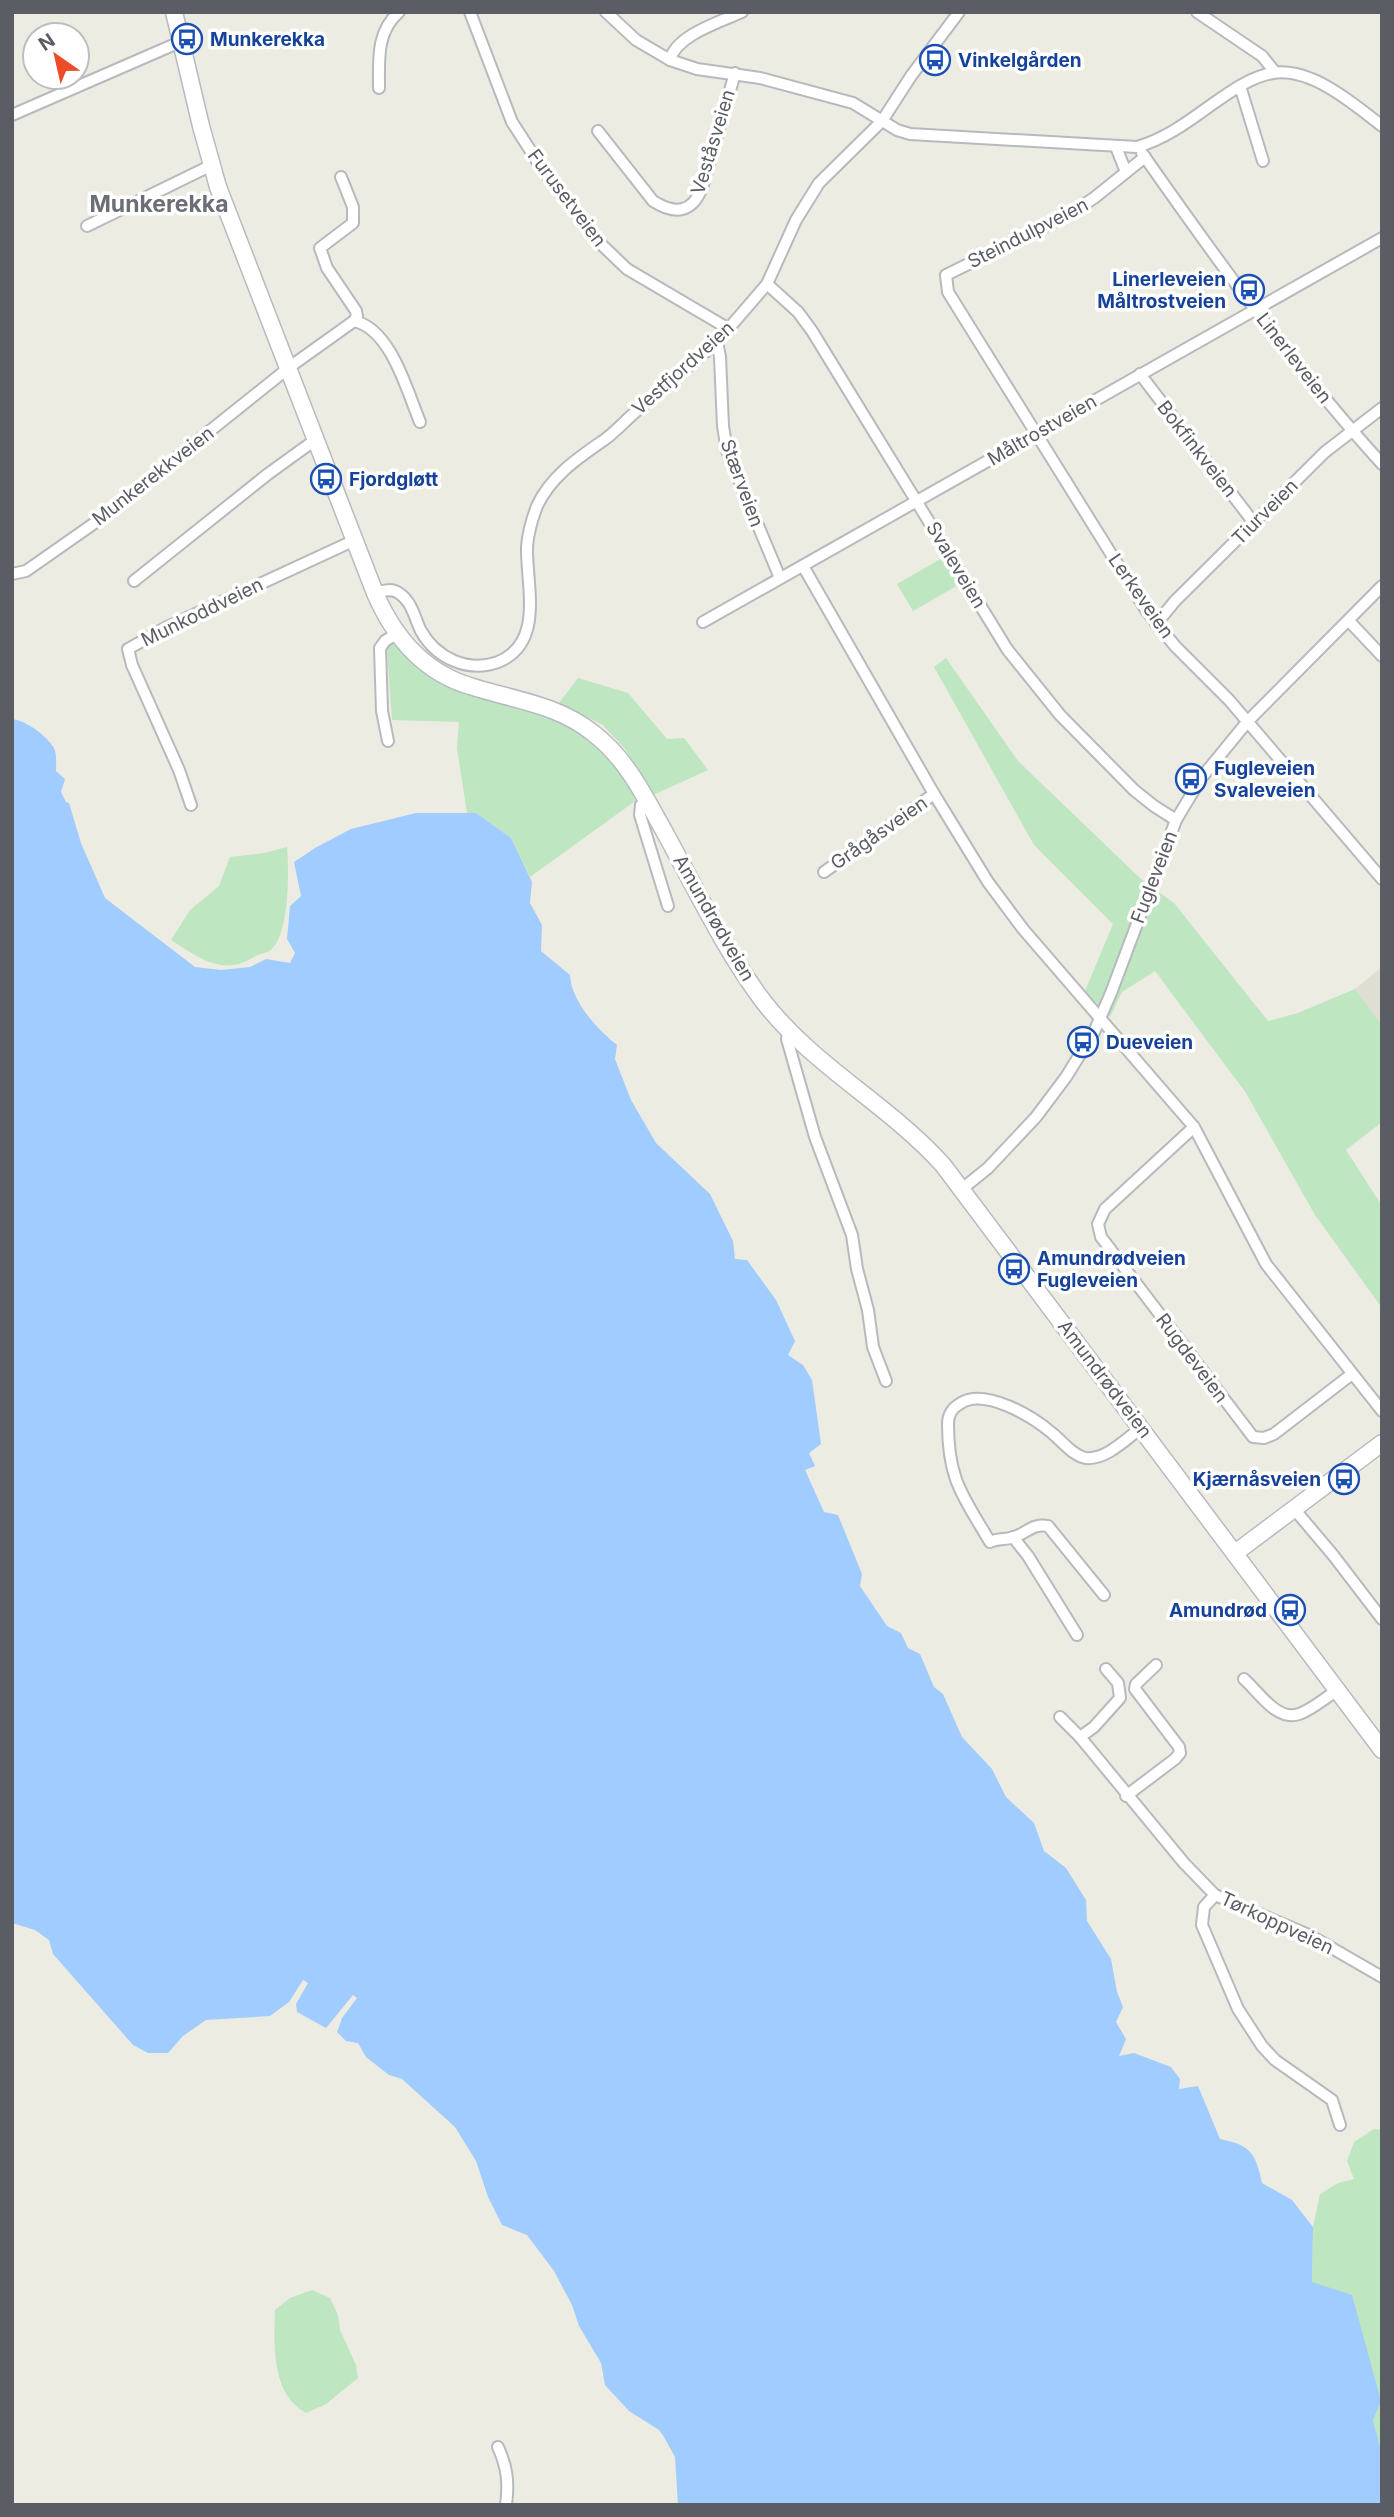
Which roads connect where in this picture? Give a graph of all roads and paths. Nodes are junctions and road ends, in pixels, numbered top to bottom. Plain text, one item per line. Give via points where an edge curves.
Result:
1 (174, 12) edge
2 (399, 12) edge
3 (470, 12) edge
4 (606, 12) edge
5 (742, 12) edge
6 (959, 12) edge
7 (1196, 12) edge
8 (180, 42) junction
9 (670, 60) junction
10 (1276, 72) junction
11 (735, 73) junction
12 (1240, 86) junction
13 (379, 88) dead end
14 (12, 115) edge
15 (882, 121) junction
16 (1382, 126) edge
17 (598, 131) dead end
18 (1116, 147) junction
19 (1137, 147) junction
20 (1144, 157) junction
21 (1263, 161) dead end
22 (212, 165) junction
23 (1126, 172) junction
24 (341, 177) dead end
25 (87, 226) dead end
26 (1382, 238) edge
27 (945, 281) joint
28 (767, 285) junction
29 (1256, 309) junction
30 (354, 321) junction
31 (729, 329) junction
32 (717, 342) junction
33 (288, 369) junction
34 (1140, 374) junction
35 (1382, 408) edge
36 (420, 422) dead end
37 (1351, 430) junction
38 (1037, 433) junction
39 (315, 440) junction
40 (1382, 464) edge
41 (918, 501) junction
42 (1254, 523) junction
43 (355, 540) junction
44 (803, 566) junction
45 (12, 574) edge
46 (780, 578) junction
47 (134, 581) dead end
48 (1382, 586) edge
49 (375, 593) junction
50 (1349, 621) junction
51 (703, 622) dead end
52 (1156, 624) junction
53 (396, 634) junction
54 (1382, 656) edge
55 (1248, 722) junction
56 (388, 741) dead end
57 (933, 794) junction
58 (647, 800) junction
59 (191, 806) dead end
60 (1175, 820) junction
61 (824, 872) dead end
62 (1382, 879) edge
63 (668, 906) dead end
64 (1101, 1018) junction
65 (789, 1031) junction
66 (1194, 1127) junction
67 (962, 1189) junction
68 (1352, 1374) junction
69 (886, 1381) dead end
70 (1382, 1411) edge
71 (1141, 1428) junction
72 (1382, 1443) edge
73 (1295, 1510) junction
74 (1013, 1537) junction
75 (1235, 1553) junction
76 (1104, 1595) dead end
77 (1382, 1619) edge
78 (1077, 1635) dead end
79 (1156, 1665) dead end
80 (1106, 1670) dead end
81 (1244, 1679) dead end
82 (1338, 1690) junction
83 (1060, 1717) dead end
84 (1080, 1737) junction
85 (1382, 1749) edge
86 (1126, 1796) junction
87 (1215, 1895) junction
88 (1382, 1976) edge
89 (1340, 2125) dead end
90 (498, 2447) dead end
91 (506, 2505) edge

1 - 8 main road
2 - 13 street via 380,42
3 - 31 street, Furusetveien via 512,122 602,245 626,269
4 - 9 street, Veståsveien via 636,40
5 - 9 street via 685,38
6 - 15 street, Vestfjordveien
7 - 10 street via 1262,56
8 - 14 street
8 - 22 main road
9 - 11 street, Veståsveien via 697,69
10 - 12 street
10 - 16 street via 1326,86
11 - 15 street, Veståsveien via 853,103
11 - 17 street, Veståsveien via 702,188 697,200 685,208 663,207 653,201
12 - 19 street via 1173,132
12 - 21 street
15 - 18 street via 897,130 922,135
15 - 28 street, Vestfjordveien via 818,183
18 - 19 street
18 - 23 street
19 - 20 street, Linerleveien
20 - 23 street, Steindulpveien
20 - 29 street, Linerleveien
22 - 25 street
22 - 33 main road
23 - 27 street, Steindulpveien via 1068,215 946,275
24 - 30 street via 353,207 353,223 320,248 327,268 356,311
26 - 29 street, Måltrostveien
27 - 38 street, Lerkeveien via 947,292
28 - 31 street, Vestfjordveien
28 - 41 street, Svaleveien via 799,312
29 - 34 street, Måltrostveien
29 - 37 street, Linerleveien
30 - 33 street, Munkerekkveien
30 - 36 street via 367,325 395,360
31 - 32 street, Vestfjordveien
32 - 46 street, Stærveien via 727,451
32 - 49 street, Vestfjordveien via 545,490 527,548 527,632 506,657 472,667 455,662 426,638 400,593
33 - 39 main road
33 - 45 street, Munkerekkveien via 96,522 26,571
34 - 38 street, Måltrostveien
34 - 42 street, Bokfinkveien
35 - 37 street, Tiurveien
37 - 40 street, Linerleveien
37 - 42 street, Tiurveien
38 - 41 street, Måltrostveien
38 - 52 street, Lerkeveien
39 - 43 main road
39 - 47 street
41 - 44 street, Måltrostveien
41 - 60 street, Svaleveien via 993,628 1047,701 1135,790
42 - 52 street, Tiurveien
43 - 49 main road
43 - 59 street, Munkoddveien via 128,649
44 - 46 street, Måltrostveien
44 - 57 street
46 - 51 street, Måltrostveien
48 - 50 street, Fugleveien
49 - 53 main road, Amundrødveien
50 - 54 street
50 - 55 street, Fugleveien
52 - 55 street, Lerkeveien
53 - 56 street via 380,648
53 - 58 main road, Amundrødveien via 419,659 446,676 579,722 618,757
55 - 60 street, Fugleveien via 1202,777
55 - 62 street, Lerkeveien
57 - 61 street, Grågåsveien
57 - 64 street via 999,898
58 - 63 street, Amundrødveien via 640,815
58 - 65 main road, Amundrødveien via 747,978
60 - 64 street, Fugleveien
64 - 66 street
64 - 67 street, Fugleveien via 1036,1117
65 - 67 main road, Amundrødveien via 913,1133
65 - 69 street via 787,1039 816,1137 852,1235 873,1347
66 - 68 street via 1262,1258
66 - 68 street, Rugdeveien via 1105,1209 1098,1224 1101,1237 1253,1437 1274,1434
67 - 71 main road, Amundrødveien
68 - 70 street
71 - 74 street via 1107,1453 1088,1458 1079,1456 1035,1421 993,1400 968,1398 954,1407 947,1418 948,1452 957,1486 990,1542
71 - 75 main road, Amundrødveien
72 - 73 main road
73 - 75 main road
73 - 77 street
74 - 76 street via 1038,1525 1048,1526
74 - 78 street
75 - 82 main road, Amundrødveien
79 - 86 street via 1135,1689 1180,1752
80 - 84 street via 1118,1683 1120,1698
81 - 82 street via 1288,1715 1302,1713
82 - 85 main road, Amundrødveien
83 - 84 street, Tørkoppveien
84 - 86 street, Tørkoppveien
86 - 87 street, Tørkoppveien
87 - 88 street, Tørkoppveien via 1311,1936
87 - 89 street via 1204,1907 1202,1925 1238,2008 1275,2060 1332,2100
90 - 91 street via 509,2484

